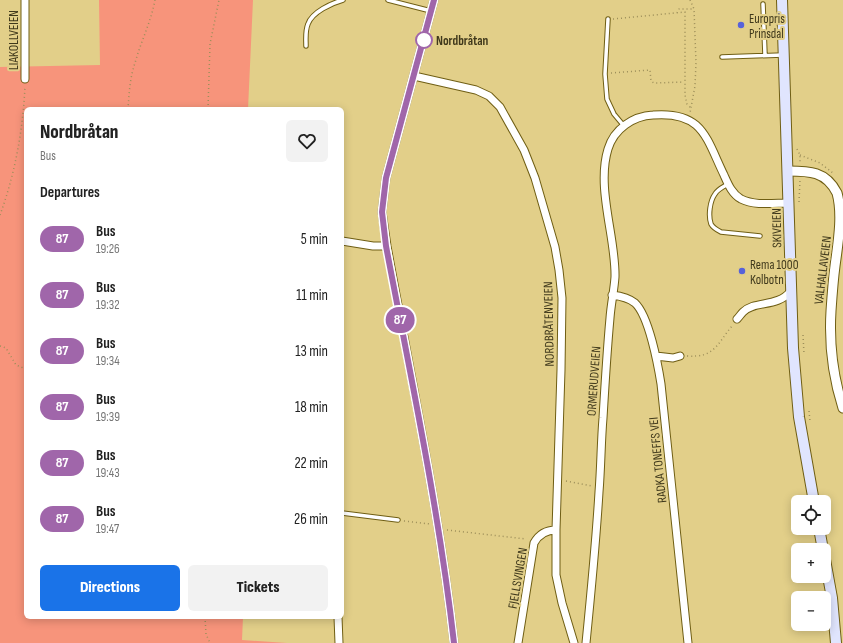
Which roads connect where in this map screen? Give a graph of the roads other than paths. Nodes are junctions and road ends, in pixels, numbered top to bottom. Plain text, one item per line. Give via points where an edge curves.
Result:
1 (25, 0) edge
2 (343, 0) edge
3 (388, 0) edge
4 (434, 0) edge
5 (782, 0) edge
6 (763, 4) dead end
7 (431, 11) junction
8 (608, 19) road end
9 (306, 46) dead end
10 (765, 55) junction
11 (784, 55) junction
12 (722, 57) dead end
13 (414, 76) junction
14 (25, 79) road end
15 (624, 126) junction
16 (788, 170) junction
17 (728, 184) junction
18 (789, 203) junction
19 (842, 209) edge
20 (760, 236) dead end
21 (344, 241) edge
22 (386, 246) junction
23 (791, 291) junction
24 (612, 295) junction
25 (737, 319) road end
26 (656, 356) junction
27 (680, 356) road end
28 (843, 408) edge
29 (813, 495) edge
30 (344, 513) edge
31 (398, 520) road end
32 (556, 530) junction
33 (829, 583) edge
34 (338, 619) edge
35 (837, 642) edge
36 (339, 643) edge
37 (454, 643) edge
38 (518, 643) edge
39 (574, 643) edge
40 (586, 643) edge
41 (688, 643) edge

1 - 14 street, LIAKOLLVEIEN
2 - 9 lane via 324,8 310,20 307,26
3 - 7 lane
4 - 7 street
5 - 11 main road, SKIVEIEN
6 - 10 lane
7 - 13 street
8 - 15 lane via 605,74 608,105
10 - 11 lane
10 - 12 lane
11 - 16 main road, SKIVEIEN
13 - 22 street via 385,185 382,212
13 - 32 street, NORDBRÅTENVEIEN via 476,90 489,96 500,107 511,125 534,178 554,247 562,298
15 - 17 street, ORMERUDVEIEN via 637,118 653,115 678,116 692,122 708,139
15 - 24 street, ORMERUDVEIEN via 610,143 606,164 607,203 615,268
16 - 18 main road, SKIVEIEN
16 - 19 street, VALHALLAVEIEN via 811,171 826,178 836,192
17 - 18 street, ORMERUDVEIEN via 736,195 748,202
17 - 20 lane via 715,194 711,202 711,224 720,232
18 - 23 main road, SKIVEIEN
19 - 28 street, VALHALLAVEIEN via 830,324 834,368
21 - 22 street
22 - 37 street via 438,527
23 - 25 street via 786,298 752,306 743,311
23 - 29 main road, SKIVEIEN via 797,401
24 - 26 street, RADKA TONEFFS VEI via 624,297 636,304 644,317
24 - 40 street, ORMERUDVEIEN
26 - 27 street
26 - 41 street, RADKA TONEFFS VEI
30 - 31 lane
32 - 38 street, FJELLSVINGEN via 544,532 534,543
32 - 39 street, NORDBRÅTENVEIEN via 556,576
33 - 35 main road
34 - 36 street

